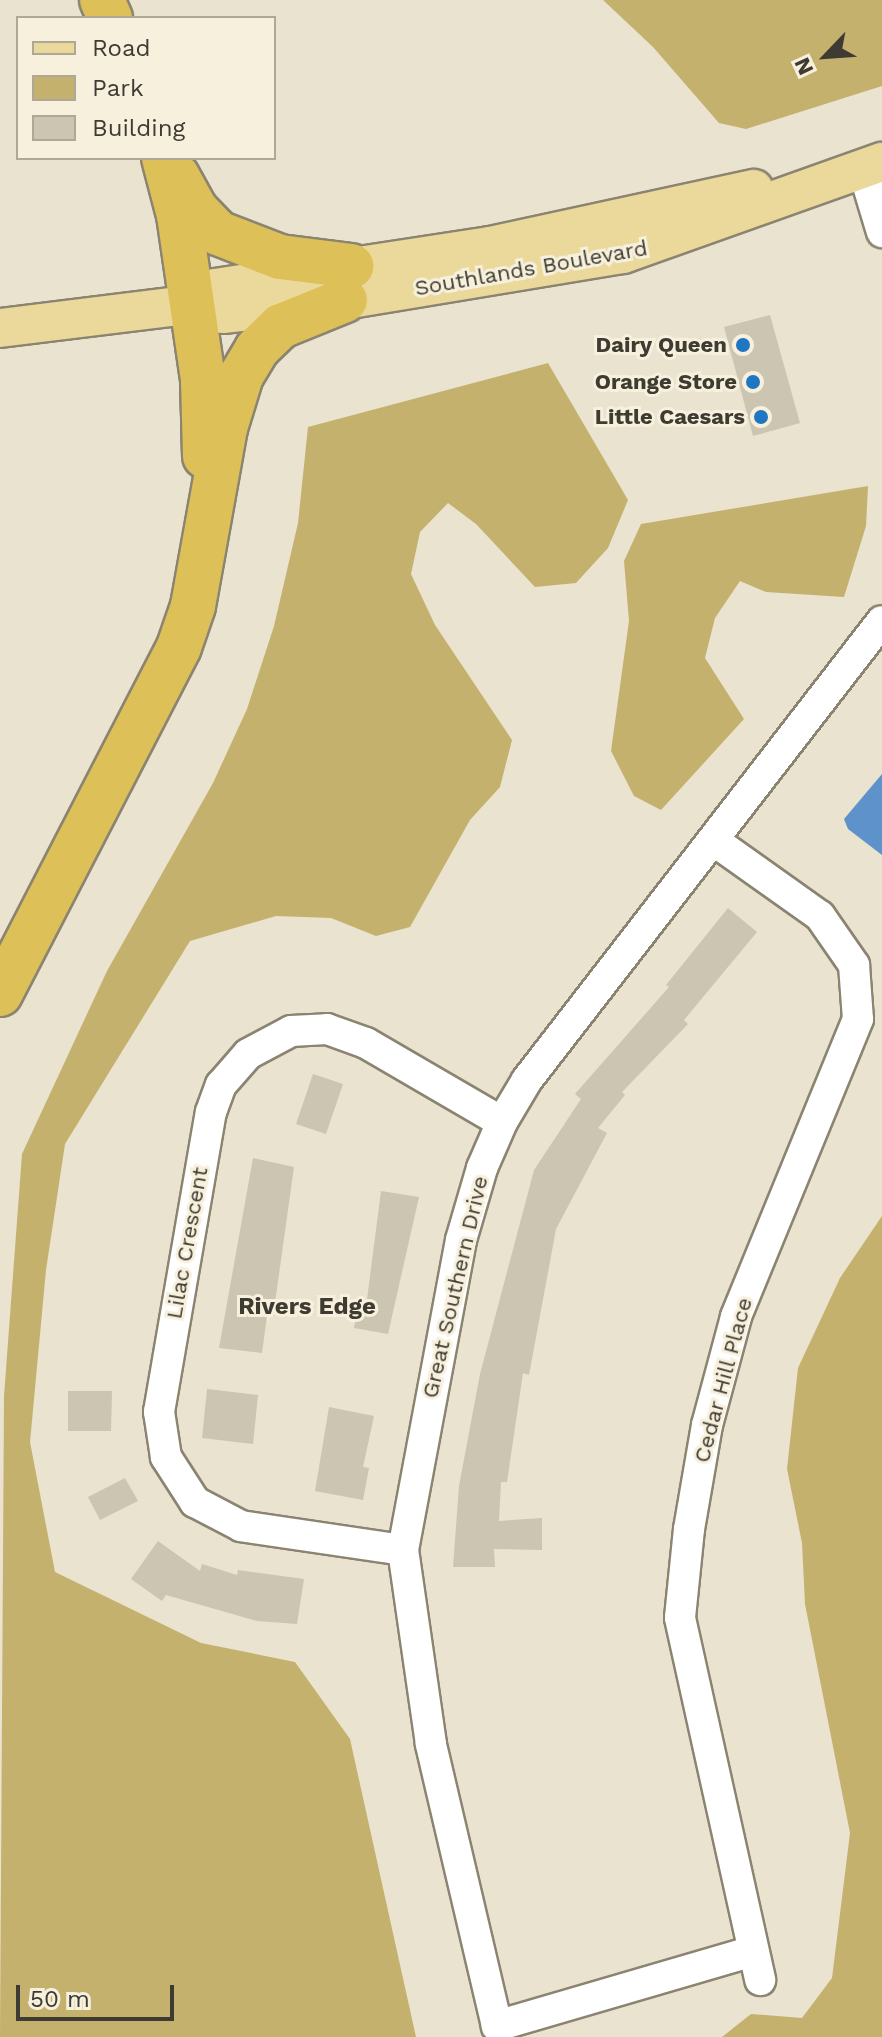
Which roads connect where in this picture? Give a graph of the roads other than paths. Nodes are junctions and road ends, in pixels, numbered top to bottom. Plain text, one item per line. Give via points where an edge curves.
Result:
1 (167, 160) edge
2 (168, 160) edge
3 (872, 165) edge
4 (882, 232) edge
5 (348, 283) junction
6 (188, 305) junction
7 (0, 328) edge
8 (205, 546) junction
9 (882, 621) edge
10 (713, 840) junction
11 (0, 994) edge
12 (502, 1122) junction
13 (403, 1550) junction
14 (753, 1951) junction
15 (760, 1980) dead end

1 - 6 highway
2 - 5 highway via 196,210 218,233
3 - 4 street
3 - 5 main road, Southlands Boulevard
5 - 6 main road, Southlands Boulevard via 215,288
5 - 8 highway via 281,326 248,362 225,428
6 - 7 main road, Southlands Boulevard
6 - 8 highway via 203,380
8 - 11 highway via 193,606 162,686
9 - 10 street, Great Southern Drive
10 - 12 street, Great Southern Drive via 527,1080
10 - 14 street, Cedar Hill Place via 820,916 854,965 858,1019 736,1317 707,1425 689,1529 680,1618
12 - 13 street, Great Southern Drive via 461,1240
12 - 13 street, Lilac Crescent via 366,1043 327,1029 291,1031 248,1054 221,1085 211,1112 159,1412 166,1457 195,1502 241,1526
13 - 14 street, Great Southern Drive via 431,1744 497,2026
14 - 15 street, Cedar Hill Place

